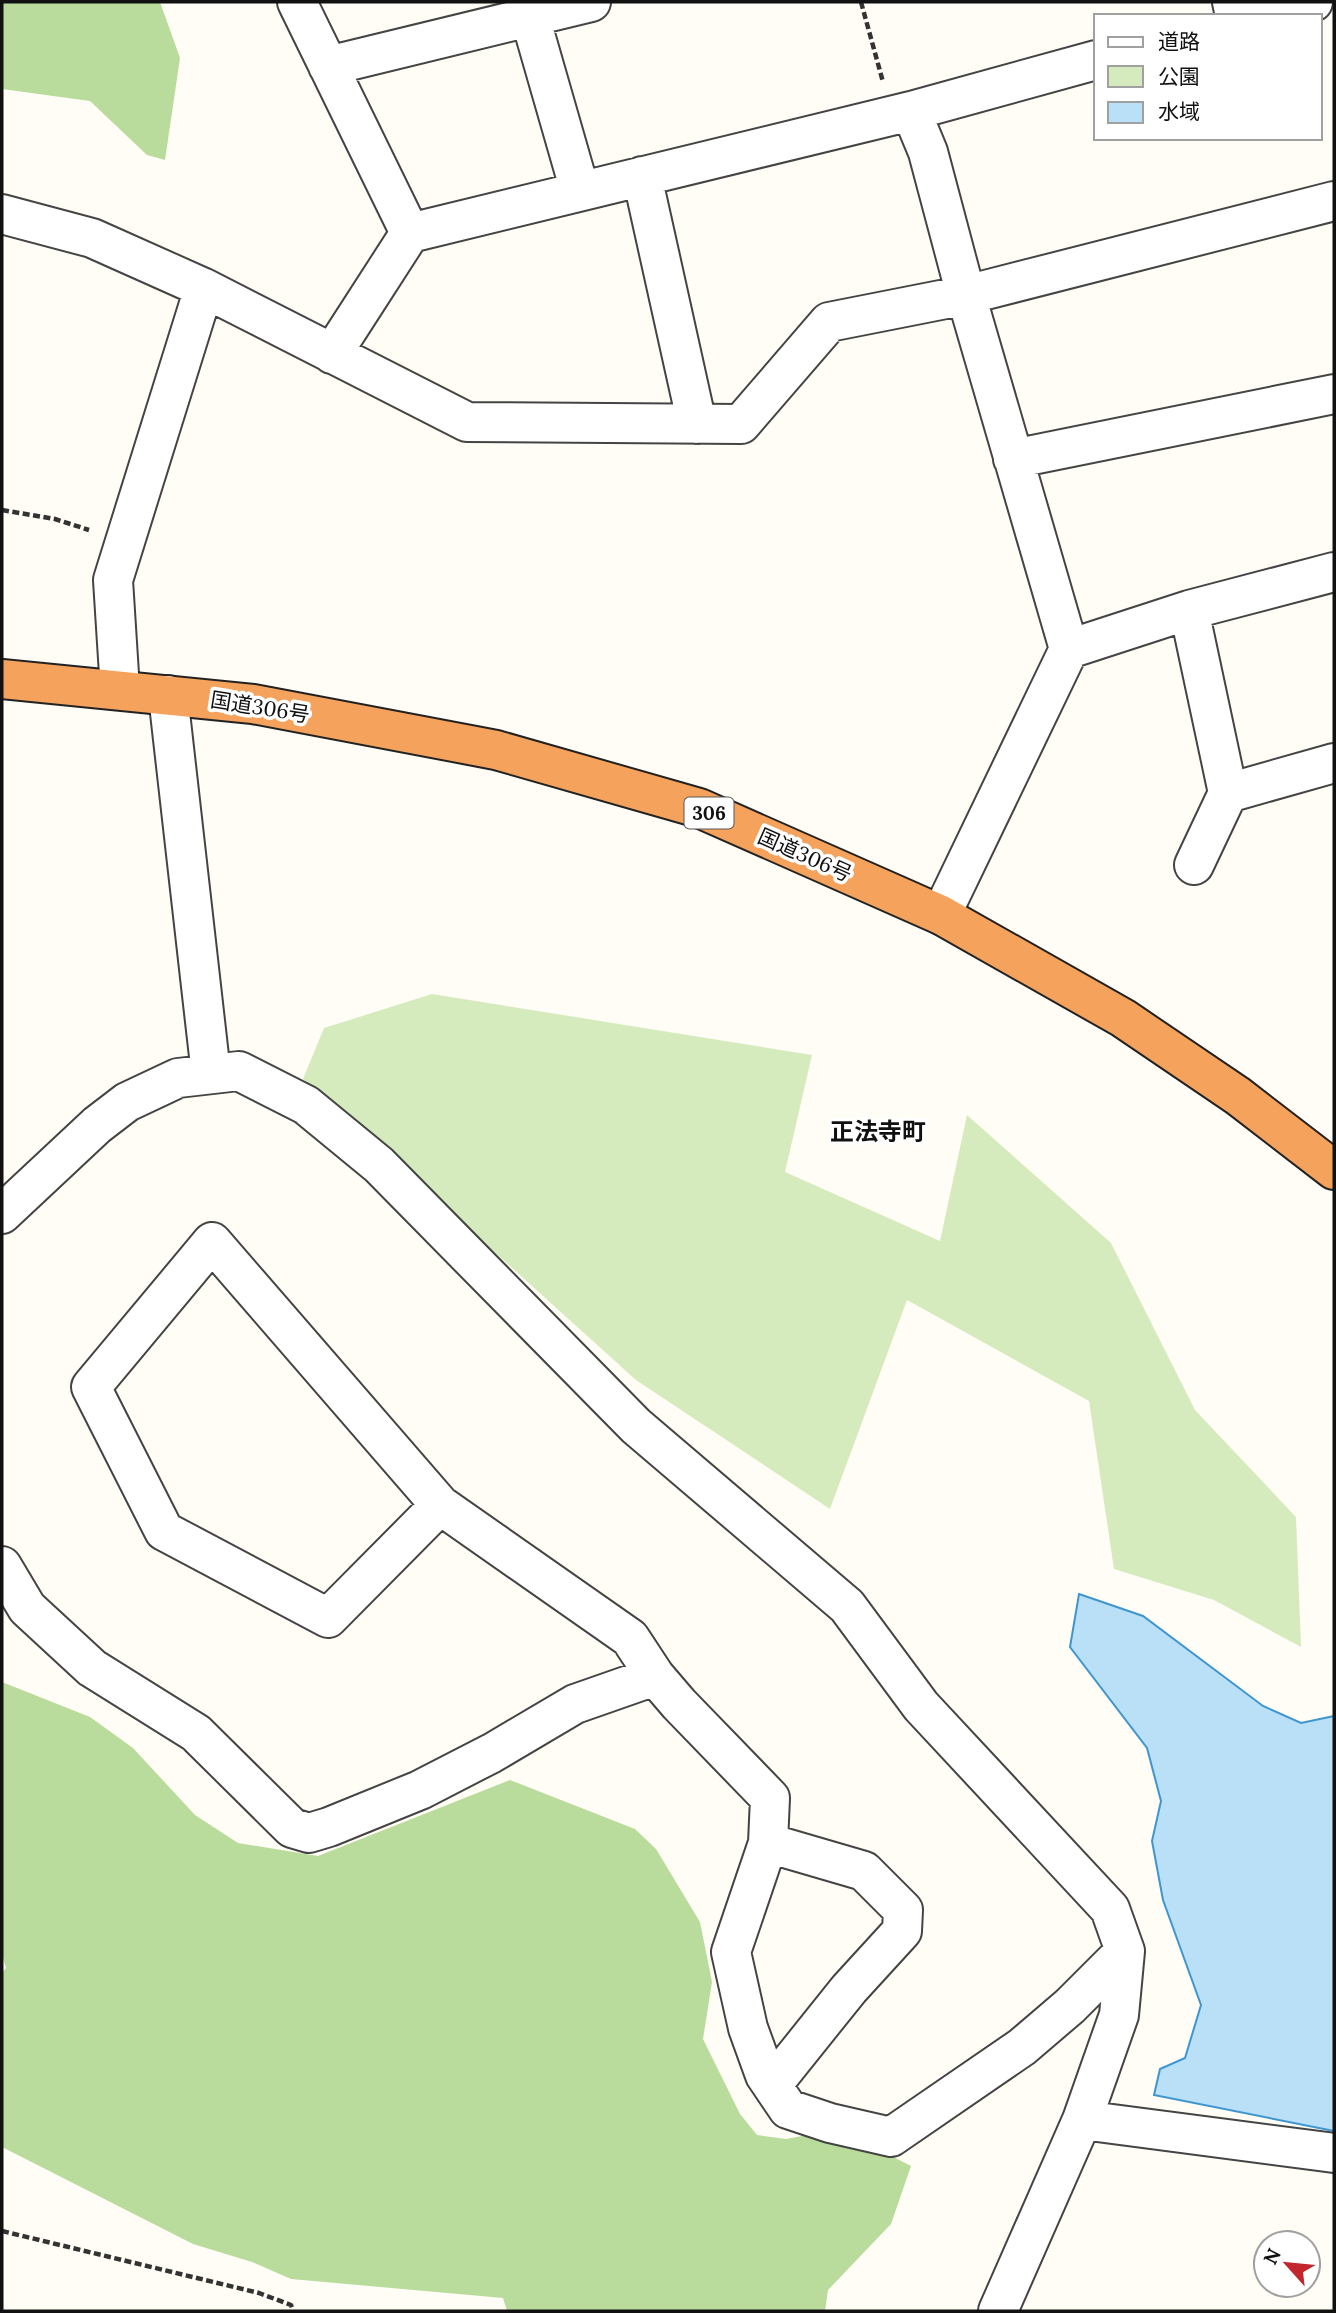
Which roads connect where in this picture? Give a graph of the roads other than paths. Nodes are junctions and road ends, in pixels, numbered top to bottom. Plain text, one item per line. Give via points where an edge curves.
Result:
1 (297, 2) edge
2 (591, 2) edge
3 (1313, 2) edge
4 (1268, 14) edge
5 (530, 17) junction
6 (1094, 61) edge
7 (328, 66) junction
8 (911, 111) junction
9 (642, 176) junction
10 (580, 191) junction
11 (1334, 201) edge
12 (2, 214) edge
13 (410, 233) junction
14 (204, 288) junction
15 (966, 295) junction
16 (332, 354) junction
17 (1334, 394) edge
18 (697, 424) junction
19 (1013, 459) junction
20 (1334, 572) edge
21 (1189, 610) junction
22 (1069, 649) junction
23 (2, 679) edge
24 (120, 690) junction
25 (168, 695) junction
26 (1334, 763) edge
27 (1228, 793) junction
28 (1194, 865) dead end
29 (941, 915) junction
30 (211, 1074) junction
31 (1334, 1170) edge
32 (2, 1214) edge
33 (440, 1505) junction
34 (2, 1566) edge
35 (655, 1676) junction
36 (768, 1843) junction
37 (1125, 1951) junction
38 (772, 2085) junction
39 (1082, 2120) junction
40 (1334, 2153) edge
41 (998, 2311) edge

1 - 7 street
2 - 5 street
3 - 4 street
5 - 7 street
5 - 10 street
6 - 8 street
7 - 13 street
8 - 9 street
8 - 15 street via 928,152
9 - 10 street
9 - 18 street
10 - 13 street
11 - 15 street
12 - 14 street via 92,238
13 - 16 street
14 - 16 street
14 - 24 street via 114,580
15 - 18 street via 829,322 741,424
15 - 19 street
16 - 18 street via 467,422
17 - 19 street
19 - 22 street
20 - 21 street
21 - 22 street
21 - 27 street
22 - 29 street
23 - 24 highway, 国道306号 / 306
24 - 25 highway, 国道306号 / 306
25 - 29 highway, 国道306号 / 306 via 253,704 496,750 699,808
25 - 30 street
26 - 27 street
27 - 28 street
29 - 31 highway, 国道306号 / 306 via 1123,1018 1238,1096
30 - 32 street via 178,1078 127,1102
30 - 37 street via 239,1071 306,1105 368,1157 636,1426 847,1605 921,1706 1110,1909
33 - 33 street via 328,1618 164,1531 91,1387 212,1242
33 - 35 street via 630,1638
34 - 35 street via 27,1608 92,1668 196,1733 292,1828 309,1833 420,1790 575,1704
35 - 36 street via 770,1798
36 - 38 street via 731,1952 748,2028
36 - 38 street via 864,1871 902,1910 902,1931
37 - 38 street via 1022,2047 891,2137 788,2109
37 - 39 street via 1119,2015
39 - 40 street
39 - 41 street

